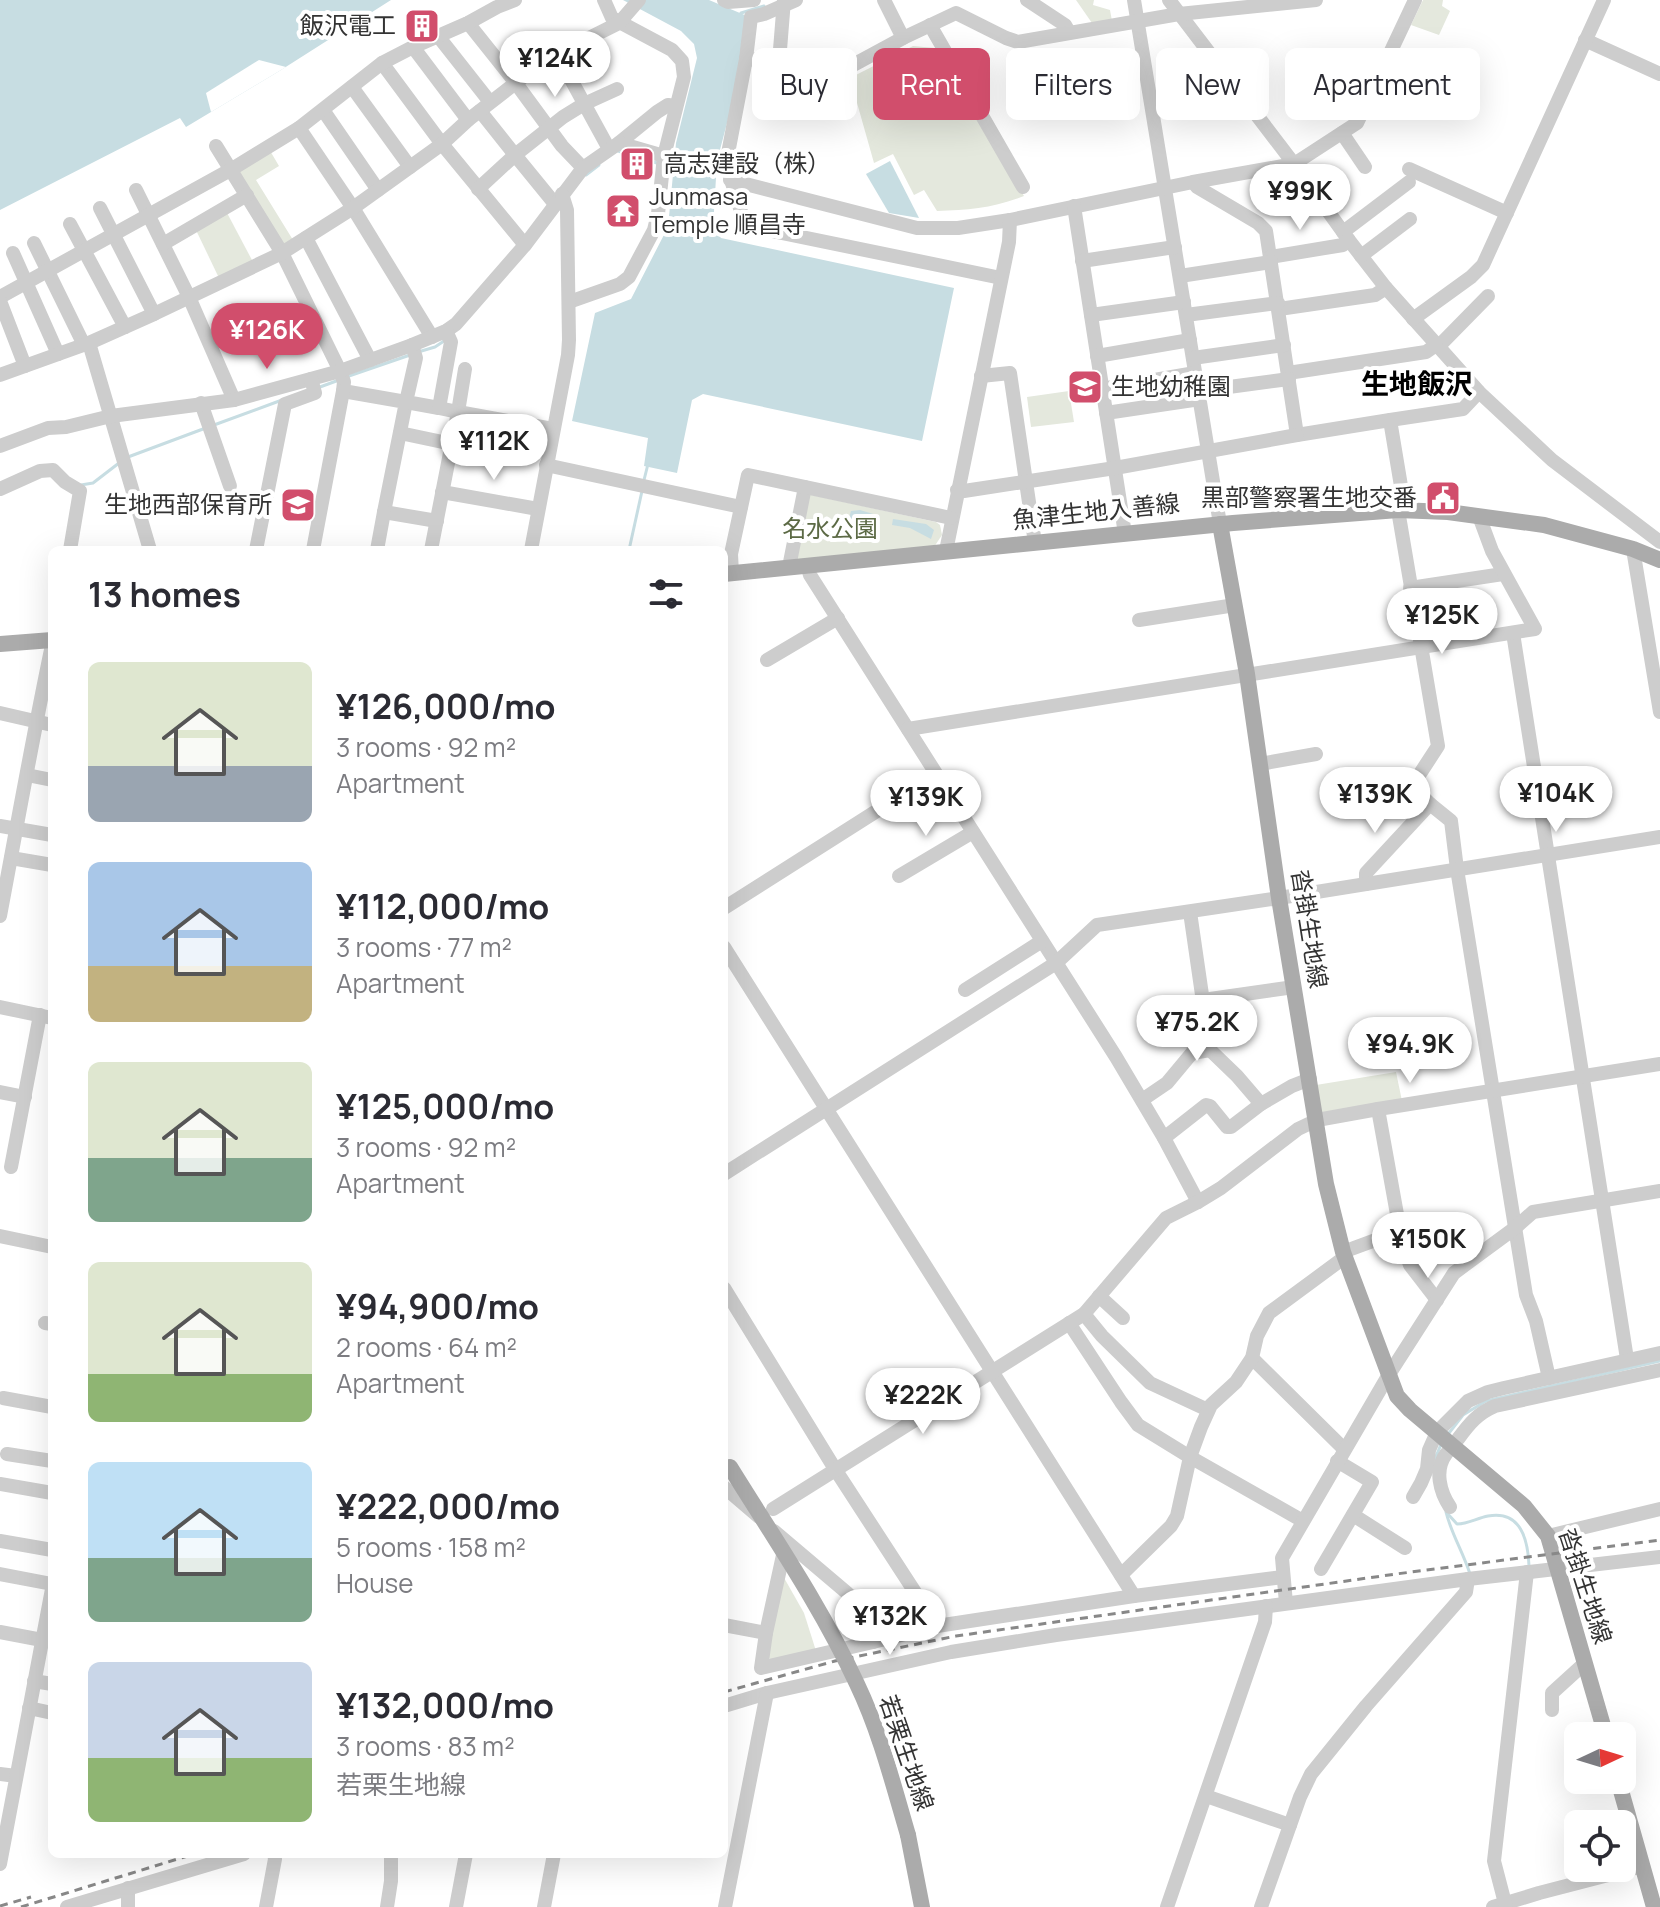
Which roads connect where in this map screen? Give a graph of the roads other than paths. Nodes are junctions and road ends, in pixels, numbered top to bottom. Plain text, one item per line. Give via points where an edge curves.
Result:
1 (515, 0) edge
2 (604, 0) edge
3 (639, 0) edge
4 (731, 0) edge
5 (754, 0) edge
6 (884, 0) edge
7 (1027, 0) edge
8 (1134, 0) edge
9 (1169, 0) edge
10 (1316, 0) edge
11 (1415, 0) edge
12 (1604, 0) edge
13 (788, 2) edge
14 (1210, 5) edge
15 (1179, 14) junction
16 (622, 21) junction
17 (1138, 21) junction
18 (468, 23) junction
19 (930, 25) junction
20 (1069, 32) junction
21 (438, 36) junction
22 (903, 38) junction
23 (1585, 40) junction
24 (413, 47) junction
25 (781, 48) edge
26 (557, 54) junction
27 (746, 59) junction
28 (752, 60) edge
29 (382, 63) junction
30 (857, 63) edge
31 (1660, 74) edge
32 (515, 82) junction
33 (352, 87) junction
34 (617, 89) dead end
35 (584, 104) junction
36 (676, 106) junction
37 (323, 110) junction
38 (479, 111) junction
39 (299, 128) junction
40 (549, 128) junction
41 (1342, 133) junction
42 (442, 144) junction
43 (216, 146) dead end
44 (614, 146) junction
45 (515, 155) junction
46 (664, 156) junction
47 (1294, 164) junction
48 (410, 167) junction
49 (1365, 167) dead end
50 (583, 168) junction
51 (232, 169) junction
52 (730, 180) junction
53 (1193, 182) junction
54 (1023, 187) dead end
55 (1165, 187) junction
56 (478, 189) junction
57 (136, 190) dead end
58 (378, 190) junction
59 (247, 195) junction
60 (558, 199) junction
61 (1074, 206) junction
62 (100, 208) dead end
63 (353, 208) junction
64 (1507, 213) junction
65 (149, 216) junction
66 (1410, 219) dead end
67 (1010, 220) junction
68 (70, 224) dead end
69 (114, 235) junction
70 (1345, 236) junction
71 (306, 238) junction
72 (34, 243) dead end
73 (163, 244) junction
74 (525, 245) junction
75 (1175, 247) junction
76 (84, 251) junction
77 (13, 253) dead end
78 (282, 253) junction
79 (1361, 256) junction
80 (1270, 260) junction
81 (1082, 261) junction
82 (47, 270) junction
83 (1180, 276) junction
84 (1001, 278) junction
85 (25, 282) junction
86 (1386, 288) junction
87 (1488, 296) dead end
88 (189, 297) junction
89 (0, 299) edge
90 (569, 302) junction
91 (1278, 306) junction
92 (1185, 309) junction
93 (154, 314) junction
94 (1091, 315) junction
95 (1413, 319) junction
96 (125, 327) junction
97 (446, 331) junction
98 (432, 337) junction
99 (1190, 340) junction
100 (86, 344) junction
101 (412, 345) junction
102 (1284, 345) junction
103 (1437, 346) junction
104 (58, 354) junction
105 (1097, 356) junction
106 (370, 360) junction
107 (25, 366) junction
108 (1194, 366) junction
109 (465, 369) dead end
110 (0, 375) edge
111 (981, 376) junction
112 (1289, 376) junction
113 (342, 382) junction
114 (313, 386) junction
115 (1102, 389) junction
116 (1479, 392) junction
117 (1199, 395) junction
118 (234, 400) junction
119 (406, 402) junction
120 (201, 403) junction
121 (439, 408) junction
122 (458, 412) junction
123 (1106, 413) junction
124 (111, 416) junction
125 (1390, 420) junction
126 (553, 429) junction
127 (400, 433) junction
128 (1297, 435) junction
129 (452, 444) junction
130 (0, 446) edge
131 (1208, 451) junction
132 (546, 465) junction
133 (1115, 468) junction
134 (1026, 482) junction
135 (230, 486) dead end
136 (805, 487) junction
137 (0, 489) edge
138 (957, 490) junction
139 (442, 492) junction
140 (741, 507) junction
141 (538, 509) junction
142 (1401, 510) junction
143 (384, 512) junction
144 (1479, 516) junction
145 (951, 518) junction
146 (437, 521) junction
147 (1220, 524) junction
148 (1125, 534) junction
149 (1656, 534) edge
150 (1035, 543) junction
151 (71, 546) edge
152 (149, 546) edge
153 (257, 546) edge
154 (314, 546) edge
155 (378, 546) edge
156 (432, 546) edge
157 (532, 546) edge
158 (1633, 549) junction
159 (946, 551) junction
160 (1660, 560) edge
161 (807, 565) junction
162 (789, 567) junction
163 (728, 573) edge
164 (1503, 574) junction
165 (1410, 588) junction
166 (1235, 605) junction
167 (838, 618) junction
168 (1139, 620) dead end
169 (1513, 633) junction
170 (48, 642) edge
171 (0, 644) edge
172 (1421, 646) junction
173 (767, 660) dead end
174 (48, 662) edge
175 (1247, 674) junction
176 (1660, 712) edge
177 (0, 713) edge
178 (36, 720) junction
179 (48, 724) edge
180 (908, 729) junction
181 (1316, 754) dead end
182 (1260, 764) junction
183 (935, 774) junction
184 (27, 775) junction
185 (48, 779) edge
186 (1430, 804) junction
187 (0, 826) edge
188 (17, 829) junction
189 (973, 832) junction
190 (48, 834) edge
191 (1660, 837) edge
192 (1548, 854) junction
193 (11, 858) junction
194 (48, 864) edge
195 (1457, 869) junction
196 (899, 876) dead end
197 (1366, 884) junction
198 (1279, 898) junction
199 (728, 905) edge
200 (1190, 912) junction
201 (0, 916) edge
202 (1042, 941) junction
203 (728, 953) edge
204 (1056, 963) junction
205 (1294, 987) junction
206 (965, 990) dead end
207 (1203, 1000) junction
208 (0, 1007) edge
209 (46, 1016) edge
210 (1210, 1050) junction
211 (1660, 1064) edge
212 (1583, 1076) junction
213 (1310, 1079) junction
214 (1493, 1091) junction
215 (0, 1092) edge
216 (25, 1097) junction
217 (1142, 1100) junction
218 (1261, 1104) junction
219 (1378, 1109) junction
220 (827, 1110) junction
221 (1317, 1120) junction
222 (1164, 1138) junction
223 (11, 1167) dead end
224 (728, 1172) edge
225 (1660, 1191) edge
226 (1603, 1200) junction
227 (1198, 1202) junction
228 (1399, 1222) junction
229 (1515, 1228) junction
230 (0, 1236) edge
231 (48, 1246) edge
232 (1344, 1254) junction
233 (728, 1295) edge
234 (1099, 1296) junction
235 (1437, 1300) junction
236 (1084, 1314) junction
237 (1123, 1318) dead end
238 (1069, 1323) junction
239 (1660, 1353) edge
240 (1252, 1358) junction
241 (1627, 1359) junction
242 (1660, 1370) edge
243 (991, 1371) junction
244 (1388, 1376) junction
245 (1549, 1378) junction
246 (3, 1398) dead end
247 (48, 1406) edge
248 (1208, 1410) junction
249 (1445, 1439) junction
250 (7, 1454) dead end
251 (1341, 1455) junction
252 (1190, 1457) junction
253 (48, 1460) edge
254 (728, 1464) edge
255 (835, 1469) junction
256 (0, 1484) edge
257 (728, 1491) edge
258 (48, 1492) edge
259 (1413, 1497) dead end
260 (1450, 1507) dead end
261 (773, 1509) dead end
262 (1660, 1509) edge
263 (1353, 1515) junction
264 (1303, 1521) junction
265 (1548, 1536) junction
266 (0, 1541) edge
267 (786, 1542) junction
268 (1405, 1548) dead end
269 (48, 1549) edge
270 (1660, 1557) edge
271 (1321, 1569) dead end
272 (1557, 1570) junction
273 (1527, 1572) junction
274 (0, 1574) edge
275 (1121, 1575) junction
276 (1283, 1577) junction
277 (1468, 1579) junction
278 (48, 1585) edge
279 (1134, 1596) junction
280 (1286, 1603) junction
281 (1266, 1606) junction
282 (728, 1626) edge
283 (937, 1626) junction
284 (0, 1632) edge
285 (766, 1633) junction
286 (46, 1635) edge
287 (873, 1642) junction
288 (1585, 1663) junction
289 (34, 1681) junction
290 (48, 1683) edge
291 (767, 1693) junction
292 (728, 1705) edge
293 (29, 1708) junction
294 (1552, 1710) dead end
295 (48, 1712) edge
296 (1602, 1722) edge
297 (0, 1774) edge
298 (16, 1776) junction
299 (1622, 1794) edge
300 (1206, 1796) junction
301 (1290, 1825) junction
302 (230, 1858) edge
303 (275, 1858) edge
304 (391, 1858) edge
305 (465, 1858) edge
306 (553, 1858) edge
307 (0, 1864) edge
308 (1643, 1866) junction
309 (128, 1888) junction
310 (1501, 1906) edge
311 (67, 1907) edge
312 (128, 1907) edge
313 (266, 1907) edge
314 (387, 1907) edge
315 (456, 1907) edge
316 (544, 1907) edge
317 (725, 1907) edge
318 (922, 1907) edge
319 (1167, 1907) edge
320 (1261, 1907) edge
321 (1654, 1907) edge

1 - 18 street
2 - 16 street via 612,18
3 - 16 street
4 - 5 street
6 - 22 street
7 - 20 street
8 - 17 street
9 - 15 street
10 - 14 street
11 - 41 street via 1362,114
12 - 23 street
13 - 25 street
13 - 27 street via 751,17
14 - 15 street
15 - 17 street
15 - 47 street
16 - 26 street
16 - 36 street via 682,61 684,77
17 - 20 street
17 - 55 street
18 - 21 street
18 - 32 street
19 - 20 street via 956,13 1018,42
19 - 22 street
19 - 54 street
21 - 24 street
21 - 38 street
22 - 30 street
23 - 31 street
23 - 64 street
24 - 29 street
24 - 38 street
26 - 32 street
26 - 35 street
27 - 28 street
27 - 52 street via 726,164
29 - 33 street
29 - 42 street
32 - 38 street
32 - 40 street
33 - 37 street
33 - 48 street
34 - 35 street
35 - 40 street
35 - 44 street
36 - 44 street via 668,105
36 - 46 street
37 - 39 street
37 - 58 street
38 - 42 street
38 - 45 street
39 - 51 street
39 - 63 street
40 - 45 street
40 - 50 street
41 - 47 street
41 - 49 street
42 - 48 street
42 - 56 street
43 - 51 street
44 - 46 street
44 - 50 street
45 - 56 street
45 - 60 street
46 - 90 street via 654,230 629,277
47 - 53 street
47 - 70 street
48 - 58 street
50 - 60 street
51 - 59 street
51 - 65 street
52 - 67 street via 917,228
52 - 84 street via 744,221 753,227
53 - 55 street
53 - 80 street via 1266,231
55 - 61 street
55 - 75 street
56 - 74 street
57 - 65 street
58 - 63 street
59 - 73 street
59 - 78 street
60 - 74 street
60 - 90 street via 567,210
61 - 67 street
61 - 81 street
62 - 69 street
63 - 71 street
63 - 98 street
64 - 70 street via 1409,176
64 - 95 street via 1483,265
65 - 69 street
65 - 73 street
66 - 79 street
67 - 84 street
68 - 76 street
69 - 76 street
69 - 93 street
70 - 79 street
70 - 80 street via 1343,245
71 - 78 street
71 - 106 street
72 - 82 street
73 - 88 street
74 - 97 street
75 - 81 street
75 - 83 street
76 - 82 street
76 - 96 street
77 - 85 street
78 - 88 street
78 - 113 street
79 - 86 street
80 - 83 street
80 - 91 street
81 - 94 street
82 - 85 street
82 - 100 street
83 - 92 street
84 - 111 street
85 - 89 street
85 - 104 street
86 - 91 street via 1375,295
86 - 95 street
87 - 103 street
88 - 93 street
88 - 118 street
89 - 107 street
90 - 126 street via 568,355
91 - 92 street
91 - 102 street
92 - 94 street
92 - 99 street
93 - 96 street
94 - 105 street
95 - 103 street
96 - 100 street
97 - 98 street
97 - 121 street via 451,342
98 - 101 street
99 - 105 street
99 - 108 street
100 - 104 street
100 - 124 street
101 - 106 street
101 - 119 street via 416,358
102 - 108 street
102 - 112 street
103 - 112 street
103 - 116 street
104 - 107 street
105 - 115 street
106 - 113 street
107 - 110 street
108 - 115 street
108 - 117 street
109 - 122 street
111 - 134 street via 1010,373
111 - 138 street
112 - 117 street
112 - 128 street
113 - 114 street
113 - 119 street
113 - 154 street
114 - 118 street
114 - 153 street via 285,404
115 - 123 street
116 - 125 street via 1463,409
116 - 149 street via 1552,460
117 - 123 street
117 - 131 street
118 - 120 street
119 - 121 street
119 - 127 street
120 - 124 street
120 - 135 street
121 - 122 street
122 - 126 street
122 - 129 street
123 - 133 street
124 - 130 street via 48,428
124 - 152 street
125 - 128 street
125 - 142 street
126 - 132 street
127 - 129 street
127 - 143 street
128 - 131 street
129 - 139 street
131 - 133 street
131 - 147 street
132 - 140 street
132 - 141 street
133 - 134 street
133 - 148 street
134 - 138 street
134 - 150 street
136 - 140 street via 748,475
136 - 145 street
136 - 162 street
137 - 151 street via 53,470 80,491
138 - 145 street
139 - 141 street
139 - 146 street
140 - 163 street
141 - 157 street
142 - 144 main road, 魚津生地入善線
142 - 147 main road, 魚津生地入善線
142 - 165 street
143 - 146 street
143 - 155 street
144 - 158 main road, 魚津生地入善線 via 1544,525
144 - 164 street
145 - 159 street
146 - 156 street
147 - 148 main road, 魚津生地入善線
147 - 166 main road, 沓掛生地線
148 - 150 main road, 魚津生地入善線
150 - 159 main road, 魚津生地入善線
158 - 160 main road, 魚津生地入善線
158 - 176 street
159 - 161 main road, 魚津生地入善線
161 - 162 main road, 魚津生地入善線
161 - 167 street
162 - 163 main road, 魚津生地入善線
164 - 165 street
164 - 169 street via 1535,629
165 - 172 street
166 - 168 street
166 - 175 main road, 沓掛生地線
167 - 173 street
167 - 180 street
169 - 172 street
169 - 192 street
170 - 171 main road
172 - 175 street
172 - 186 street via 1438,746 1412,786
174 - 178 street
175 - 180 street
175 - 182 main road, 沓掛生地線
177 - 178 street
178 - 179 street
178 - 184 street
180 - 183 street
181 - 182 street
182 - 198 main road, 沓掛生地線
183 - 189 street
183 - 199 street
184 - 185 street
184 - 188 street
186 - 195 street via 1451,821
186 - 197 street via 1366,873
187 - 188 street
188 - 190 street
188 - 193 street
189 - 196 street
189 - 202 street
191 - 192 street
192 - 195 street
192 - 212 street
193 - 194 street
193 - 201 street
195 - 197 street
195 - 214 street
197 - 198 street
198 - 200 street
198 - 205 main road, 沓掛生地線
200 - 204 street via 1097,925
200 - 207 street
202 - 204 street
202 - 206 street
203 - 220 street
204 - 217 street
204 - 220 street
205 - 207 street
205 - 213 main road, 沓掛生地線
207 - 210 street
208 - 209 street
209 - 216 street
210 - 217 street via 1192,1053 1167,1083
210 - 218 street
211 - 212 street
212 - 214 street
212 - 226 street
213 - 218 street
213 - 221 main road, 沓掛生地線
214 - 219 street
214 - 229 street
215 - 216 street
216 - 223 street
217 - 222 street
218 - 222 street via 1231,1127 1206,1105
219 - 221 street
219 - 228 street
220 - 224 street
220 - 243 street
221 - 227 street
221 - 232 main road, 沓掛生地線
222 - 227 street
225 - 226 street
226 - 229 street via 1533,1212
226 - 241 street
227 - 234 street via 1166,1218
228 - 232 street via 1389,1235
228 - 235 street via 1410,1265
229 - 235 street via 1454,1273
229 - 245 street via 1526,1295
230 - 231 street
232 - 240 street via 1269,1313
232 - 244 main road, 沓掛生地線
233 - 255 street
234 - 236 street
234 - 237 street
235 - 244 street
236 - 238 street
236 - 248 street via 1150,1383
238 - 243 street
238 - 252 street via 1138,1425
239 - 241 street
240 - 248 street
240 - 251 street
241 - 245 street
242 - 249 street via 1495,1406
243 - 255 street
243 - 275 street
244 - 249 main road, 沓掛生地線 via 1397,1396
244 - 251 street
245 - 249 street via 1468,1401
246 - 247 street
248 - 252 street
249 - 259 street via 1429,1450 1427,1469
249 - 260 street via 1439,1480
249 - 265 main road, 沓掛生地線 via 1524,1506
250 - 253 street
251 - 263 street via 1372,1482
251 - 264 street
252 - 264 street
252 - 275 street via 1177,1516
254 - 318 main road, 若栗生地線, bridge via 858,1685 885,1755
255 - 261 street
255 - 283 street
256 - 258 street
257 - 267 street
262 - 265 street
263 - 268 street
263 - 271 street
264 - 276 street via 1282,1558
265 - 272 main road, 沓掛生地線
266 - 269 street
267 - 285 street
267 - 287 street via 860,1606
270 - 272 street
272 - 273 street
272 - 288 main road, 沓掛生地線
273 - 277 street
273 - 310 street via 1494,1861
274 - 278 street
275 - 279 street
276 - 279 street
276 - 280 street
277 - 280 street
277 - 301 street via 1466,1592 1311,1774
279 - 283 street
280 - 281 street
281 - 291 street via 951,1652
281 - 300 street
282 - 285 street
283 - 287 street
284 - 286 street
285 - 287 street via 761,1668
286 - 289 street
288 - 294 street via 1552,1693
288 - 296 main road, 沓掛生地線
289 - 290 street
289 - 293 street
291 - 292 street
291 - 317 street
293 - 295 street
293 - 298 street
297 - 298 street
298 - 307 street
299 - 308 main road
300 - 301 street
300 - 319 street
301 - 320 street
302 - 309 street
303 - 313 street
304 - 314 street
305 - 315 street
306 - 316 street
308 - 310 street
308 - 321 main road
309 - 311 street
309 - 312 street

